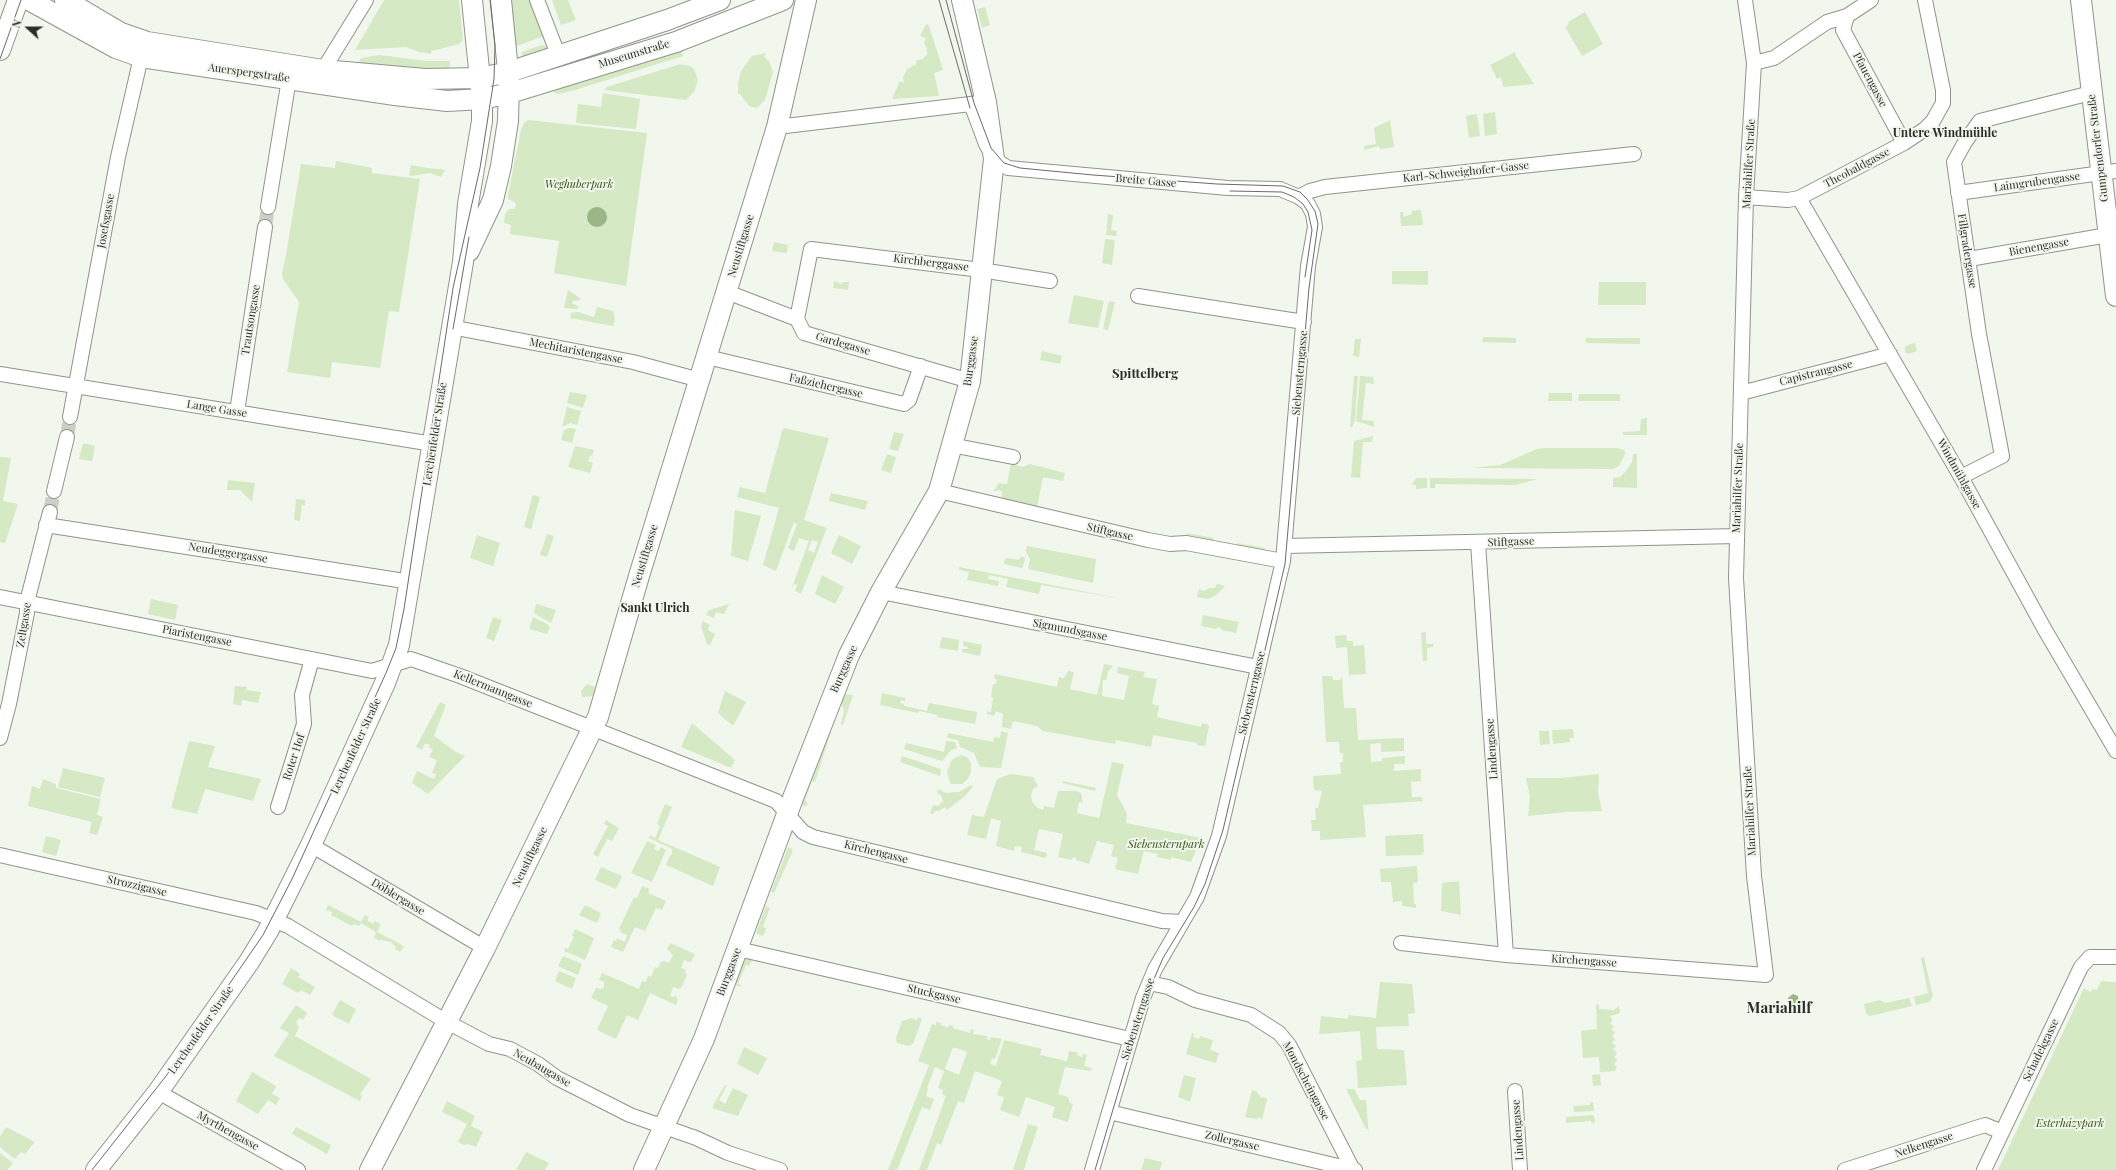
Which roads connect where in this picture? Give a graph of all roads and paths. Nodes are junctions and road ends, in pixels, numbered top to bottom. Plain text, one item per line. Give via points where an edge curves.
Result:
1 (18, 0) edge
2 (29, 0) edge
3 (65, 0) edge
4 (366, 0) edge
5 (472, 0) edge
6 (502, 0) edge
7 (537, 0) edge
8 (720, 0) edge
9 (783, 0) edge
10 (806, 0) edge
11 (962, 0) edge
12 (1745, 0) edge
13 (1871, 0) edge
14 (1925, 0) edge
15 (2080, 0) edge
16 (1847, 16) junction
17 (0, 49) edge
18 (141, 57) junction
19 (559, 57) junction
20 (1754, 63) junction
21 (323, 70) junction
22 (509, 72) junction
23 (480, 78) junction
24 (289, 79) junction
25 (510, 92) junction
26 (2091, 93) junction
27 (482, 99) junction
28 (978, 103) junction
29 (777, 127) junction
30 (1904, 143) junction
31 (1634, 154) dead end
32 (994, 159) junction
33 (2108, 172) edge
34 (1958, 193) junction
35 (1299, 197) junction
36 (1746, 197) junction
37 (1799, 198) junction
38 (268, 207) tunnel mouth
39 (265, 227) tunnel mouth
40 (2108, 235) junction
41 (1969, 259) junction
42 (463, 262) junction
43 (981, 270) junction
44 (1050, 281) dead end
45 (2115, 287) edge
46 (727, 292) junction
47 (1138, 296) dead end
48 (797, 319) junction
49 (1304, 322) junction
50 (451, 327) junction
51 (1890, 354) junction
52 (707, 357) junction
53 (921, 366) junction
54 (0, 374) edge
55 (700, 380) junction
56 (970, 382) junction
57 (77, 387) junction
58 (1741, 393) junction
59 (237, 412) junction
60 (70, 417) tunnel mouth
61 (67, 437) tunnel mouth
62 (433, 444) junction
63 (952, 445) junction
64 (1013, 457) dead end
65 (1961, 477) junction
66 (54, 491) tunnel mouth
67 (938, 491) junction
68 (48, 519) joint
69 (1737, 536) junction
70 (1478, 543) junction
71 (1285, 546) junction
72 (1283, 561) junction
73 (411, 582) junction
74 (881, 592) junction
75 (0, 597) edge
76 (27, 602) junction
77 (312, 659) junction
78 (393, 665) junction
79 (1258, 667) junction
80 (593, 728) junction
81 (0, 738) edge
82 (2116, 751) edge
83 (278, 807) dead end
84 (787, 815) junction
85 (311, 845) junction
86 (0, 855) edge
87 (274, 921) junction
88 (1182, 922) junction
89 (1401, 943) dead end
90 (485, 948) junction
91 (738, 949) junction
92 (1506, 955) junction
93 (2116, 957) edge
94 (1766, 975) joint
95 (1149, 983) junction
96 (447, 1022) junction
97 (1130, 1039) junction
98 (1515, 1091) dead end
99 (158, 1092) junction
100 (1109, 1112) junction
101 (663, 1128) junction
102 (2002, 1132) junction
103 (96, 1170) edge
104 (298, 1170) edge
105 (370, 1170) edge
106 (644, 1170) edge
107 (780, 1170) edge
108 (1092, 1170) edge
109 (1354, 1170) edge
110 (1520, 1170) edge
111 (1845, 1170) edge
112 (1984, 1170) edge

1 - 17 main road
2 - 18 main road, Auerspergstraße via 116,48
3 - 21 main road, Auerspergstraße via 121,33 147,42
4 - 21 street
5 - 23 main road, Lerchenfelder Straße
6 - 22 main road, Lerchenfelder Straße
7 - 19 street
8 - 19 main road, Museumstraße
9 - 25 main road, Museumstraße via 676,42
10 - 29 main road, Neustiftgasse
11 - 28 main road, Burggasse
12 - 20 street, Mariahilfer Straße
13 - 16 street
14 - 30 street, Theobaldgasse via 1943,90 1943,103 1929,125
15 - 26 main road, Gumpendorfer Straße
16 - 20 street via 1827,22 1774,58
16 - 30 street, Pfauengasse via 1843,30
18 - 24 main road, Auerspergstraße
18 - 57 street, Josefsgasse via 118,157
19 - 22 main road, Museumstraße
20 - 36 street, Mariahilfer Straße
21 - 23 main road, Auerspergstraße via 425,79
22 - 23 main road, Auerspergstraße
22 - 25 main road, Lerchenfelder Straße
23 - 27 main road, Lerchenfelder Straße
24 - 27 main road, Auerspergstraße via 428,100
24 - 38 street
25 - 27 main road, Museumstraße
25 - 42 main road, Lerchenfelder Straße via 506,132 493,200
26 - 33 main road, Gumpendorfer Straße
26 - 34 street, Fillgradergasse via 1980,121 1954,162
27 - 42 main road, Lerchenfelder Straße via 481,133 468,204
28 - 29 street
28 - 32 main road, Burggasse
29 - 46 main road, Neustiftgasse
30 - 37 street, Theobaldgasse
31 - 35 street, Karl-Schweighofer-Gasse via 1325,187
32 - 35 street, Breite Gasse via 1014,170 1228,188 1280,189
32 - 43 main road, Burggasse
33 - 34 street, Laimgrubengasse
33 - 40 main road, Gumpendorfer Straße
34 - 41 street, Fillgradergasse
35 - 49 street, Siebensterngasse via 1308,204 1315,227 1308,266
36 - 37 street, Theobaldgasse via 1788,200
36 - 58 street, Mariahilfer Straße
37 - 51 street, Windmühlgasse
39 - 59 street, Trautsongasse
40 - 41 street, Bienengasse
40 - 45 main road, Gumpendorfer Straße
41 - 65 street, Fillgradergasse via 1979,334 2002,456
42 - 50 main road, Lerchenfelder Straße
43 - 44 street, Kirchberggasse
43 - 48 street, Kirchberggasse via 811,249
43 - 56 main road, Burggasse
46 - 48 street
46 - 52 main road, Neustiftgasse
47 - 49 street
48 - 53 street, Gardegasse via 804,333
49 - 71 street, Siebensterngasse
50 - 55 street, Mechitaristengasse via 633,362
50 - 62 main road, Lerchenfelder Straße
51 - 58 street, Capistrangasse
51 - 65 street, Windmühlgasse
52 - 53 street, Faßziehergasse via 904,404 910,400
52 - 55 main road, Neustiftgasse
53 - 56 street, Gardegasse
54 - 57 street, Lange Gasse
55 - 80 main road, Neustiftgasse
56 - 63 main road, Burggasse
57 - 59 street, Lange Gasse
57 - 60 street, Josefsgasse
58 - 69 street, Mariahilfer Straße
59 - 62 street, Lange Gasse
61 - 66 street
62 - 73 main road, Lerchenfelder Straße
63 - 64 street
63 - 67 main road, Burggasse
65 - 82 street, Windmühlgasse via 2045,630
67 - 72 street, Stiftgasse via 1148,540 1170,544 1186,542
67 - 74 main road, Burggasse
68 - 73 street, Neudeggergasse
68 - 76 street, Zeltgasse
69 - 70 street, Stiftgasse
69 - 94 street, Mariahilfer Straße via 1736,578 1754,876
70 - 71 street, Stiftgasse
70 - 92 street, Lindengasse
71 - 72 street, Siebensterngasse
72 - 79 street, Siebensterngasse
73 - 78 main road, Lerchenfelder Straße
74 - 79 street, Sigmundsgasse
74 - 84 main road, Burggasse via 849,655
75 - 76 street, Piaristengasse
76 - 77 street, Piaristengasse
76 - 81 street, Zeltgasse via 9,704
77 - 78 street, Piaristengasse via 372,671
77 - 83 street, Roter Hof via 302,695 304,724
78 - 80 street, Kellermanngasse via 411,659
78 - 85 main road, Lerchenfelder Straße
79 - 88 street, Siebensterngasse via 1219,836 1197,897
80 - 84 street, Kirchengasse via 776,800
80 - 90 main road, Neustiftgasse
84 - 88 street, Kirchengasse via 803,832 813,837 1162,921
84 - 91 main road, Burggasse
85 - 87 main road, Lerchenfelder Straße
85 - 90 street, Döblergasse
86 - 87 street, Strozzigasse via 256,913
87 - 96 street, Neubaugasse via 288,926
87 - 99 main road, Lerchenfelder Straße via 249,962
88 - 95 street, Siebensterngasse
89 - 92 street, Kirchengasse
90 - 96 main road, Neustiftgasse
91 - 97 street, Stuckgasse
91 - 101 main road, Burggasse via 704,1039
92 - 94 street, Kirchengasse
93 - 102 street, Schadekgasse via 2090,957 2081,967
95 - 97 street, Siebensterngasse
95 - 109 street, Mondscheingasse via 1168,987 1195,1000 1251,1015 1274,1028 1289,1045
96 - 101 street, Neubaugasse via 489,1044 510,1049 557,1078 630,1115
96 - 105 main road, Neustiftgasse
97 - 100 street, Siebensterngasse
98 - 110 street, Lindengasse
99 - 103 main road, Lerchenfelder Straße
99 - 104 street, Myrthengasse
100 - 108 street, Siebensterngasse
100 - 109 street, Zollergasse
101 - 106 main road, Burggasse
101 - 107 street, Neubaugasse
102 - 111 street, Nelkengasse via 1985,1125
102 - 112 street, Schadekgasse

